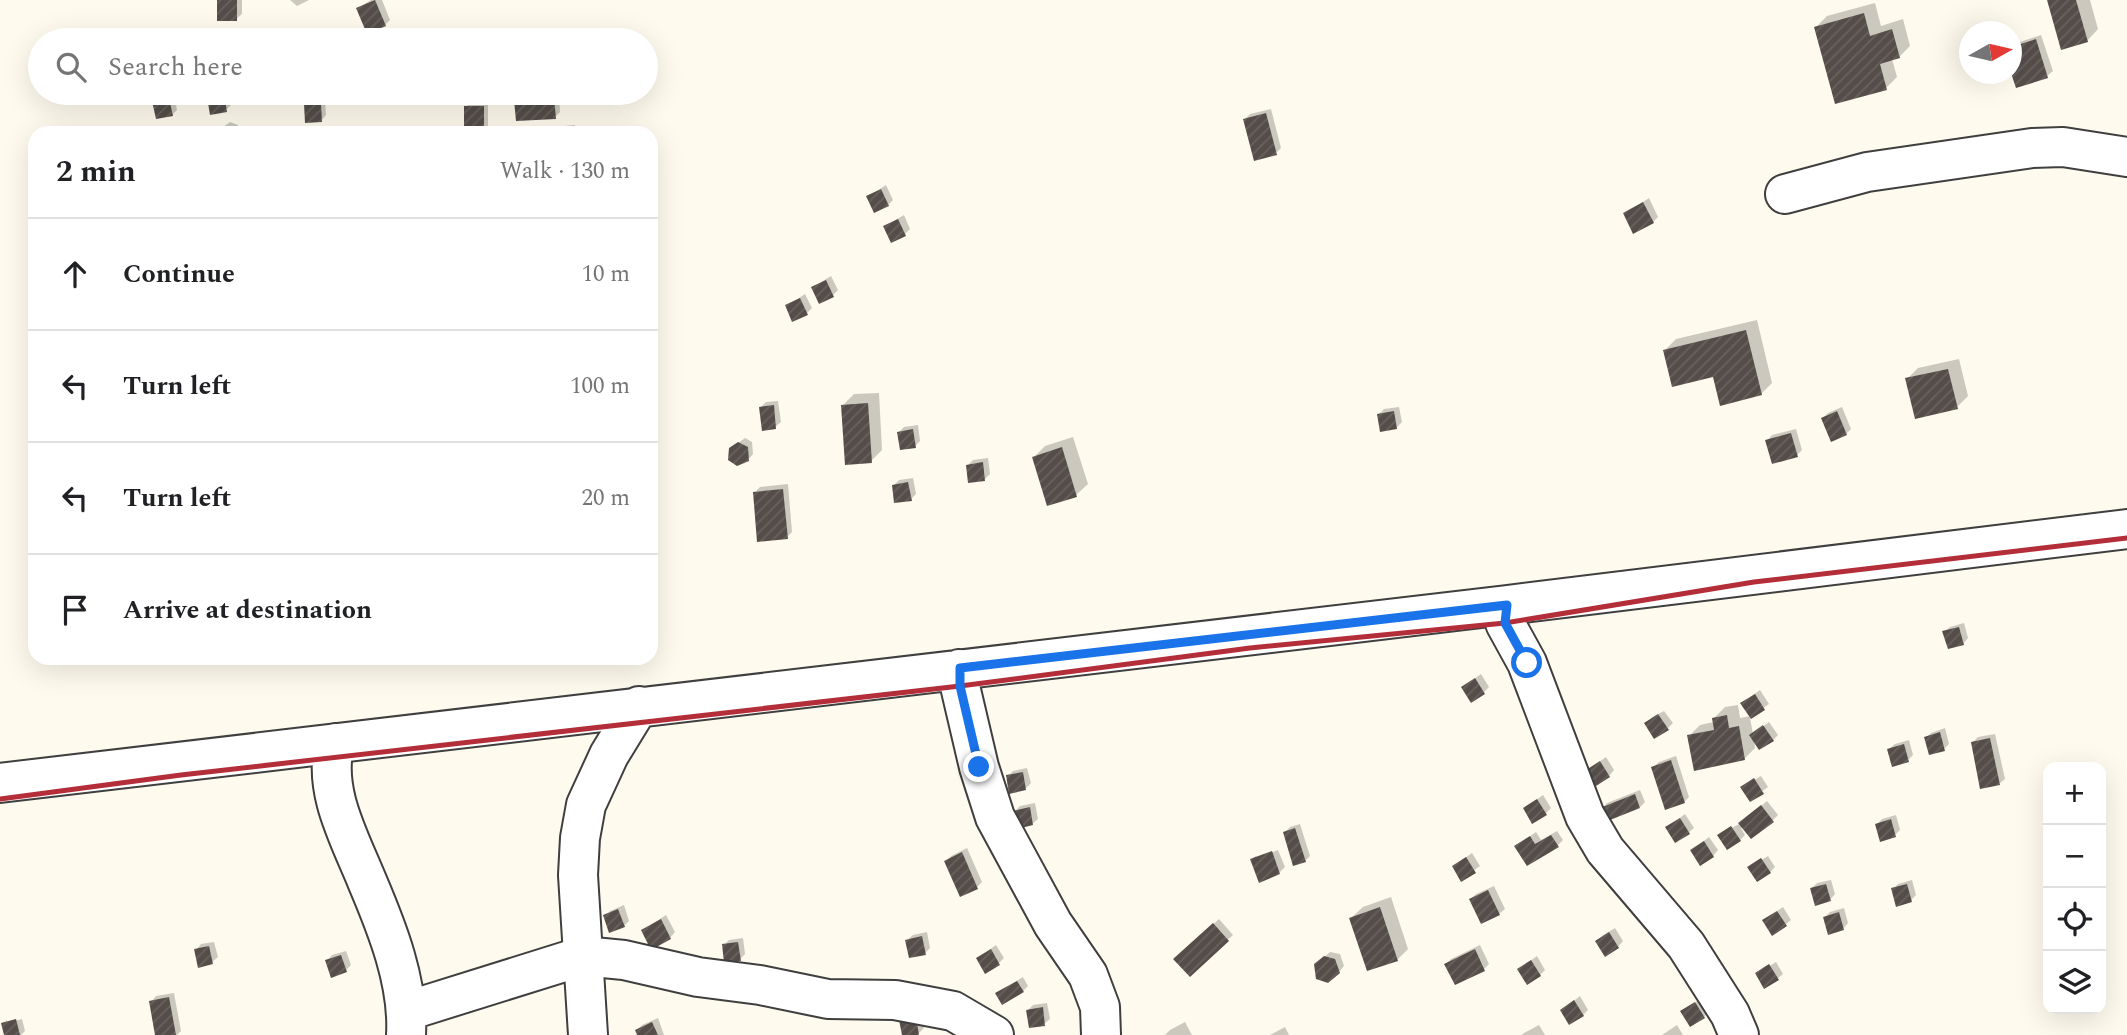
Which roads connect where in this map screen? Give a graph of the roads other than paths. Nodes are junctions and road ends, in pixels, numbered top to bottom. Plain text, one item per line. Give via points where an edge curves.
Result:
1 (2127, 157) edge
2 (1785, 194) dead end
3 (2127, 529) edge
4 (1507, 605) junction
5 (960, 668) junction
6 (639, 706) junction
7 (335, 743) junction
8 (0, 783) edge
9 (583, 956) junction
10 (407, 1023) edge
11 (588, 1035) edge
12 (994, 1035) edge
13 (1101, 1035) edge
14 (1739, 1035) edge

1 - 2 street via 2063,147 2032,148 1867,172
3 - 4 street
4 - 5 street
4 - 14 street via 1505,623 1527,663 1585,816 1605,850 1686,946
5 - 6 street
5 - 13 street via 979,767 995,817 1053,923 1088,975 1100,1007
6 - 7 street
6 - 9 street via 586,805 578,875
7 - 8 street
7 - 10 street via 333,785 344,826 389,936
9 - 10 street
9 - 11 street
9 - 12 street via 828,999 895,1000 953,1011

